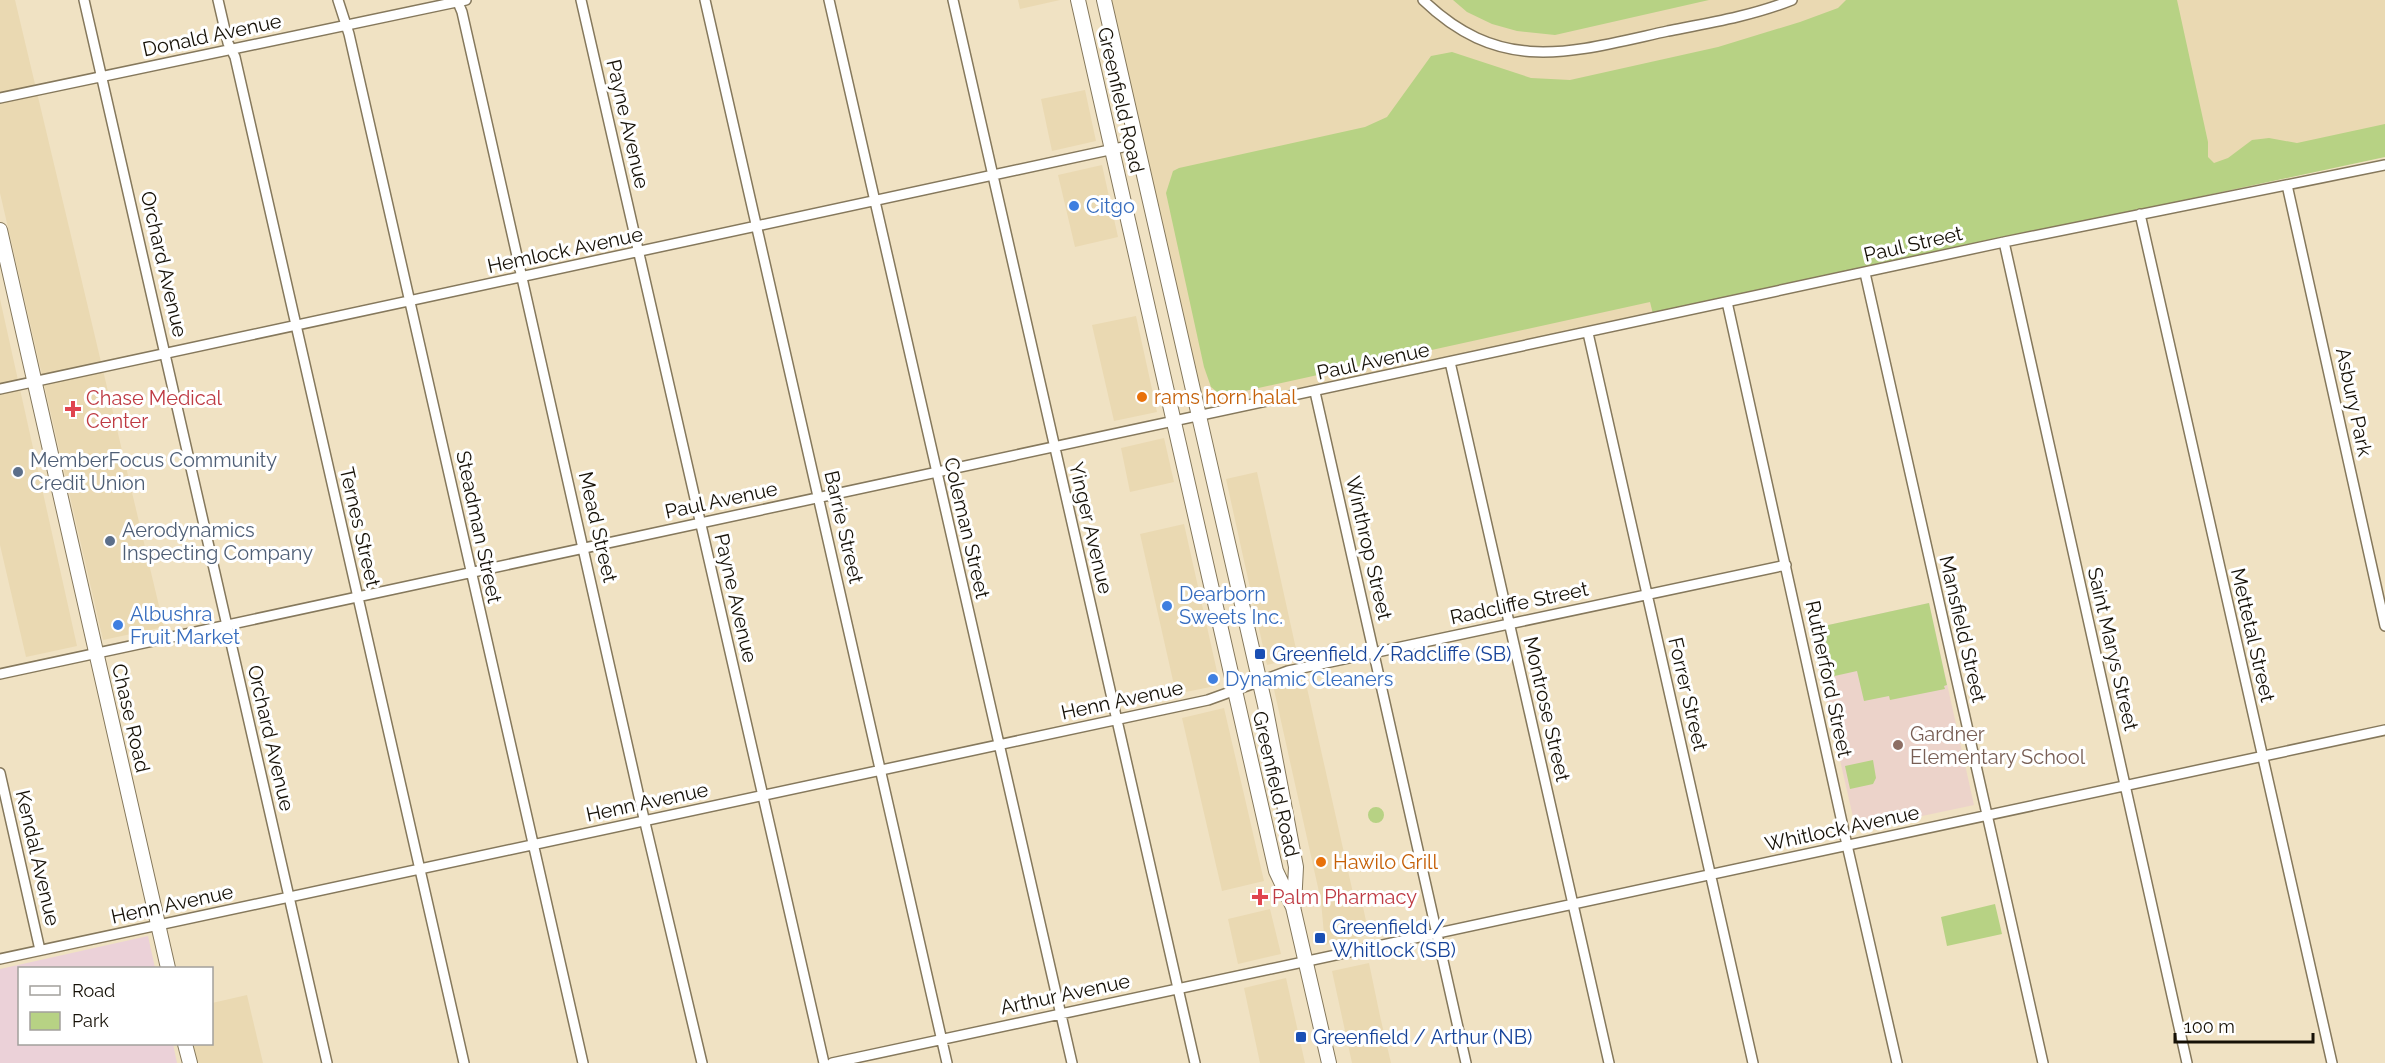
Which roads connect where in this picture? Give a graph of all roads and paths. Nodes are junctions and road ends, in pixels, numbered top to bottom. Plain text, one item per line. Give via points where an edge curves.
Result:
1 (84, 0) edge
2 (218, 0) edge
3 (338, 0) edge
4 (581, 0) edge
5 (705, 0) edge
6 (829, 0) edge
7 (953, 0) edge
8 (1078, 0) edge
9 (1104, 0) edge
10 (1423, 0) edge
11 (1792, 0) edge
12 (460, 1) edge
13 (346, 26) junction
14 (231, 50) junction
15 (102, 77) junction
16 (0, 99) edge
17 (1137, 144) junction
18 (1112, 150) junction
19 (2385, 165) edge
20 (993, 175) junction
21 (2287, 185) junction
22 (875, 201) junction
23 (2139, 214) junction
24 (757, 226) junction
25 (0, 230) edge
26 (2004, 242) junction
27 (639, 252) junction
28 (1865, 273) junction
29 (522, 277) junction
30 (410, 302) junction
31 (1727, 302) junction
32 (296, 325) junction
33 (1588, 333) junction
34 (166, 353) junction
35 (1450, 362) junction
36 (35, 382) junction
37 (0, 389) edge
38 (1315, 392) junction
39 (1198, 416) junction
40 (1173, 421) junction
41 (1054, 447) junction
42 (936, 473) junction
43 (819, 498) junction
44 (701, 524) junction
45 (584, 549) junction
46 (1786, 565) junction
47 (472, 573) junction
48 (1235, 576) junction
49 (1210, 581) junction
50 (1647, 595) junction
51 (358, 597) junction
52 (1509, 624) junction
53 (227, 625) junction
54 (2385, 626) edge
55 (96, 653) junction
56 (1374, 653) junction
57 (0, 674) edge
58 (1259, 680) junction
59 (1235, 691) junction
60 (1117, 719) junction
61 (2385, 730) edge
62 (998, 745) junction
63 (2262, 757) junction
64 (880, 770) junction
65 (0, 773) edge
66 (2125, 786) junction
67 (763, 796) junction
68 (1986, 816) junction
69 (645, 821) junction
70 (533, 845) junction
71 (1847, 845) junction
72 (418, 869) junction
73 (1710, 875) junction
74 (289, 898) junction
75 (1572, 904) junction
76 (1293, 907) junction
77 (158, 925) junction
78 (1436, 933) junction
79 (40, 950) junction
80 (0, 959) edge
81 (1306, 961) junction
82 (168, 967) edge
83 (1178, 988) junction
84 (1061, 1013) junction
85 (942, 1039) junction
86 (185, 1045) edge
87 (190, 1063) edge
88 (327, 1063) edge
89 (464, 1063) edge
90 (583, 1063) edge
91 (702, 1063) edge
92 (824, 1063) edge
93 (832, 1063) edge
94 (947, 1063) edge
95 (1072, 1063) edge
96 (1196, 1063) edge
97 (1329, 1063) edge
98 (1466, 1063) edge
99 (1609, 1063) edge
100 (1753, 1063) edge
101 (1897, 1063) edge
102 (2043, 1063) edge
103 (2187, 1063) edge
104 (2332, 1063) edge

1 - 15 street, Orchard Avenue
2 - 14 street, Ternes Street
3 - 13 street, Steadman Street
4 - 27 street, Payne Avenue
5 - 24 street, Barrie Street
6 - 22 street, Coleman Street
7 - 20 street, Yinger Avenue
8 - 18 main road, Greenfield Road
9 - 17 main road, Greenfield Road
10 - 11 street via 1475,38 1513,51 1547,54 1734,17
12 - 13 street, Donald Avenue
12 - 29 street, Mead Street
13 - 14 street, Donald Avenue
13 - 30 street, Steadman Street
14 - 15 street, Donald Avenue
14 - 32 street, Ternes Street
15 - 16 street, Donald Avenue
15 - 34 street, Orchard Avenue
17 - 18 street, Hemlock Avenue
17 - 39 main road, Greenfield Road
18 - 20 street, Hemlock Avenue
18 - 40 main road, Greenfield Road
19 - 21 street, Paul Street
20 - 22 street, Hemlock Avenue
20 - 41 street, Yinger Avenue
21 - 23 street, Paul Street
21 - 54 street, Asbury Park
22 - 24 street, Hemlock Avenue
22 - 42 street, Coleman Street
23 - 26 street, Paul Street
23 - 63 street, Mettetal Street
24 - 27 street, Hemlock Avenue
24 - 43 street, Barrie Street
25 - 36 main road, Chase Road
26 - 28 street, Paul Street
26 - 66 street, Saint Marys Street
27 - 29 street, Hemlock Avenue
27 - 44 street, Payne Avenue
28 - 31 street, Paul Street
28 - 68 street, Mansfield Street
29 - 30 street, Hemlock Avenue
29 - 45 street, Mead Street
30 - 32 street, Hemlock Avenue
30 - 47 street, Steadman Street
31 - 33 street, Paul Street
31 - 46 street, Rutherford Street
32 - 34 street, Hemlock Avenue
32 - 51 street, Ternes Street
33 - 35 street, Paul Street
33 - 50 street, Forrer Street
34 - 36 street, Hemlock Avenue
34 - 53 street, Orchard Avenue
35 - 38 street, Paul Avenue
35 - 52 street, Montrose Street
36 - 37 street, Hemlock Avenue
36 - 55 main road, Chase Road
38 - 39 street, Paul Avenue
38 - 56 street, Winthrop Street
39 - 40 street, Paul Avenue
39 - 48 main road, Greenfield Road
40 - 41 street, Paul Avenue
40 - 49 main road, Greenfield Road
41 - 42 street, Paul Avenue
41 - 60 street, Yinger Avenue
42 - 43 street, Paul Avenue
42 - 62 street, Coleman Street
43 - 44 street, Paul Avenue
43 - 64 street, Barrie Street
44 - 45 street, Paul Avenue
44 - 67 street, Payne Avenue
45 - 47 street, Paul Avenue
45 - 69 street, Mead Street
46 - 50 street, Radcliffe Street
46 - 71 street, Rutherford Street
47 - 51 street, Paul Avenue
47 - 70 street, Steadman Street
48 - 49 main road
48 - 58 main road, Greenfield Road
49 - 59 main road, Greenfield Road
50 - 52 street, Radcliffe Street
50 - 73 street, Forrer Street
51 - 53 street, Paul Avenue
51 - 72 street, Ternes Street
52 - 56 street, Radcliffe Street
52 - 75 street, Montrose Street
53 - 55 street, Paul Avenue
53 - 74 street, Orchard Avenue
55 - 57 street, Paul Avenue
55 - 77 main road, Chase Road
56 - 58 street, Radcliffe Street
56 - 78 street, Winthrop Street
58 - 59 street, Henn Avenue
58 - 76 main road, Greenfield Road via 1296,867
59 - 60 street, Henn Avenue
59 - 76 main road, Greenfield Road via 1276,871
60 - 62 street, Henn Avenue
60 - 83 street, Yinger Avenue
61 - 63 street, Whitlock Avenue
62 - 64 street, Henn Avenue
62 - 84 street, Coleman Street
63 - 66 street, Whitlock Avenue
63 - 104 street, Mettetal Street
64 - 67 street, Henn Avenue
64 - 85 street, Barrie Street
65 - 79 street, Kendal Avenue
66 - 68 street, Whitlock Avenue
66 - 103 street, Saint Marys Street
67 - 69 street, Henn Avenue
67 - 92 street, Payne Avenue
68 - 71 street, Whitlock Avenue
68 - 102 street, Mansfield Street
69 - 70 street, Henn Avenue
69 - 91 street, Mead Street
70 - 72 street, Henn Avenue
70 - 90 street, Steadman Street
71 - 73 street, Whitlock Avenue
71 - 101 street, Rutherford Street
72 - 74 street, Henn Avenue
72 - 89 street, Ternes Street
73 - 75 street, Whitlock Avenue
73 - 100 street, Forrer Street
74 - 77 street, Henn Avenue
74 - 88 street, Orchard Avenue
75 - 78 street, Whitlock Avenue
75 - 99 street, Montrose Street
76 - 81 main road, Greenfield Road
77 - 79 street, Henn Avenue
77 - 82 main road, Chase Road
78 - 81 street, Whitlock Avenue
78 - 98 street, Winthrop Street
79 - 80 street, Henn Avenue
81 - 83 street, Arthur Avenue
81 - 97 main road, Greenfield Road
83 - 84 street, Arthur Avenue
83 - 96 street, Yinger Avenue
84 - 85 street, Arthur Avenue
84 - 95 street, Coleman Street
85 - 93 street, Arthur Avenue
85 - 94 street, Barrie Street
86 - 87 main road

